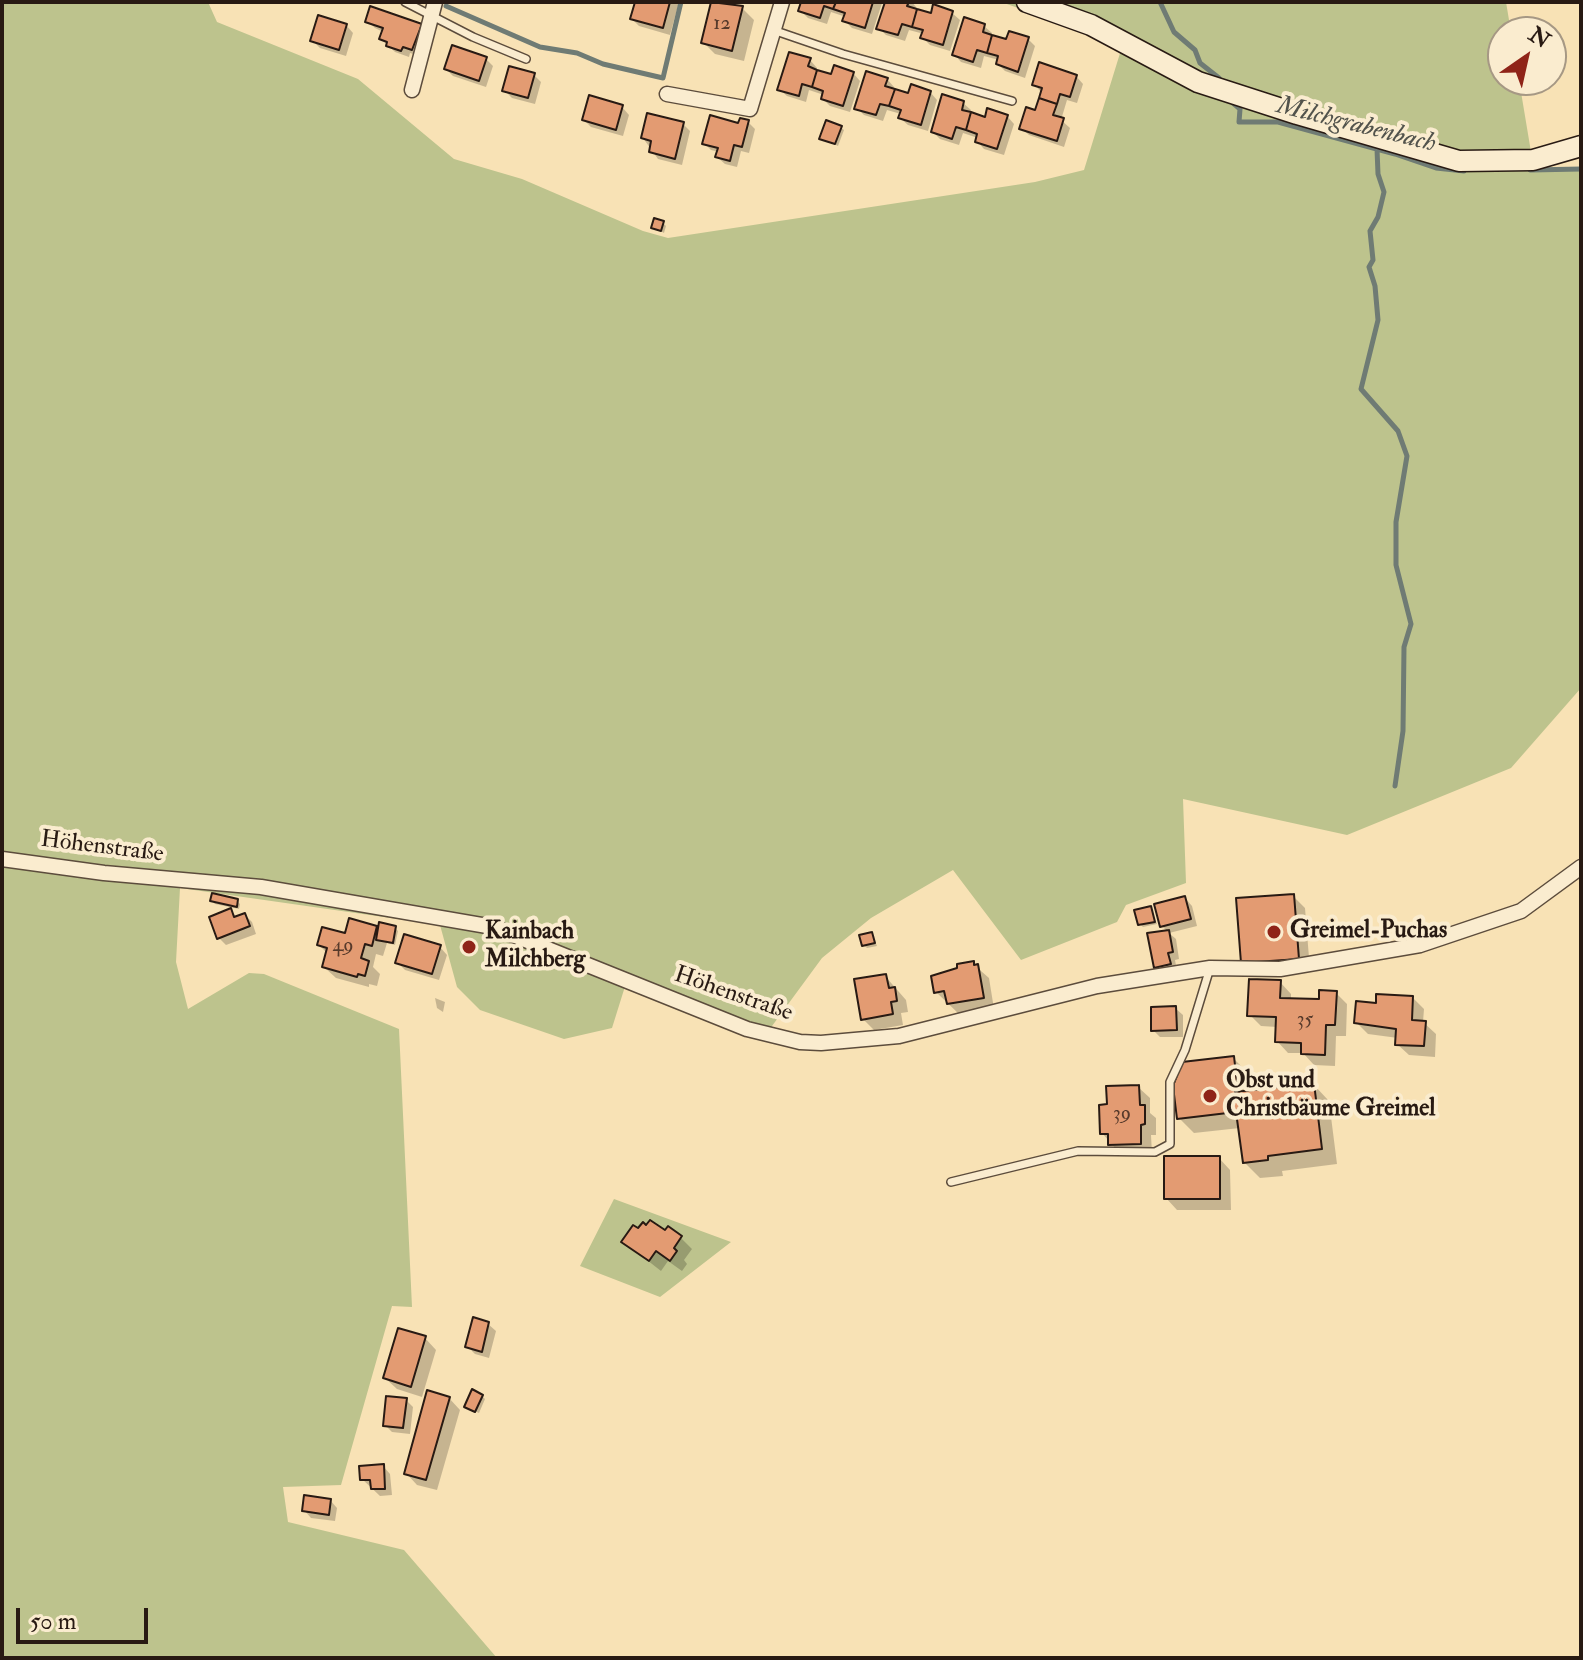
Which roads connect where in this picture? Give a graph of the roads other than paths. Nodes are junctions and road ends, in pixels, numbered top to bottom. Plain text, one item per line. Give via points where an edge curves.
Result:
1 (405, 2) edge
2 (782, 2) edge
3 (1027, 2) edge
4 (433, 9) edge
5 (773, 30) junction
6 (526, 59) dead end
7 (412, 90) dead end
8 (667, 94) dead end
9 (1012, 101) dead end
10 (1581, 146) edge
11 (2, 859) edge
12 (1581, 867) edge
13 (1210, 968) junction
14 (951, 1182) dead end

1 - 4 lane
2 - 5 street
3 - 10 main road via 1091,25 1198,82 1459,161 1533,160
4 - 6 lane via 473,37
4 - 7 street
5 - 8 street via 750,109
5 - 9 lane
11 - 13 street, Höhenstraße via 261,887 482,924 747,1029 810,1043 899,1036 1097,986
12 - 13 street, Höhenstraße via 1521,911 1420,945 1280,969
13 - 14 lane via 1170,1082 1170,1144 1155,1152 1078,1151

